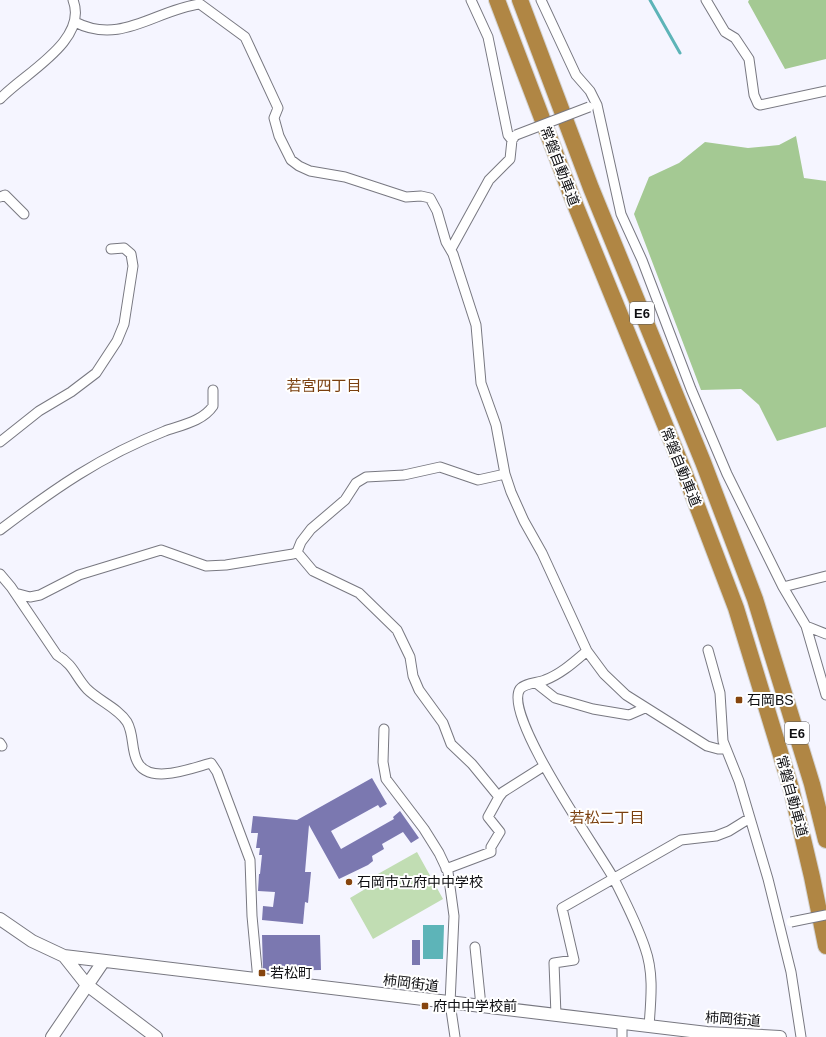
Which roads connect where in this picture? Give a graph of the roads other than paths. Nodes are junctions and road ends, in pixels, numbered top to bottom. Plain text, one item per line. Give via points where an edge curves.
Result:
1 (73, 0) edge
2 (471, 0) edge
3 (497, 0) edge
4 (520, 0) edge
5 (541, 0) edge
6 (706, 0) edge
7 (75, 22) junction
8 (826, 91) edge
9 (0, 99) edge
10 (593, 106) junction
11 (514, 138) junction
12 (0, 197) edge
13 (24, 214) dead end
14 (111, 249) dead end
15 (451, 249) junction
16 (213, 390) dead end
17 (0, 442) edge
18 (505, 474) junction
19 (0, 530) edge
20 (297, 552) junction
21 (0, 574) edge
22 (826, 576) edge
23 (783, 587) junction
24 (16, 593) junction
25 (806, 626) junction
26 (826, 634) edge
27 (708, 650) dead end
28 (587, 651) junction
29 (536, 683) junction
30 (826, 695) edge
31 (645, 708) junction
32 (384, 729) dead end
33 (726, 749) junction
34 (544, 766) junction
35 (499, 797) junction
36 (750, 818) junction
37 (826, 840) edge
38 (446, 869) junction
39 (613, 878) junction
40 (826, 915) edge
41 (0, 919) edge
42 (780, 924) junction
43 (826, 946) edge
44 (475, 947) dead end
45 (64, 956) junction
46 (103, 962) junction
47 (258, 980) junction
48 (87, 985) junction
49 (450, 1003) junction
50 (481, 1006) junction
51 (556, 1015) junction
52 (622, 1022) junction
53 (649, 1026) junction
54 (149, 1035) edge
55 (52, 1037) edge
56 (455, 1037) edge
57 (622, 1037) edge
58 (780, 1037) edge
59 (801, 1037) edge

1 - 7 street
2 - 11 street via 488,37 508,135
3 - 43 highway, 常磐自動車道 / E6 via 572,197 683,469 736,608 791,788
4 - 37 highway, 常磐自動車道 / E6 via 591,188 755,599 808,769
5 - 10 street via 576,75 590,91
6 - 8 street via 725,32 735,38 749,59 754,95 758,104 790,100
7 - 9 street via 63,44
7 - 15 street via 92,29 116,30 139,25 187,5 200,4 208,8 245,37 278,108 275,112 275,125 284,149 292,160 310,171 345,177 406,197 430,198
10 - 11 street, bridge
10 - 23 street via 621,214 642,260 691,389 727,474
11 - 15 street via 510,159 489,180
12 - 13 street via 5,195
14 - 17 street via 124,248 131,254 133,266 124,324 117,341 96,373 39,411
15 - 18 street via 476,326 481,383 496,425
16 - 19 street via 213,406 204,417 134,443 91,466 52,490
18 - 20 street via 478,480 440,467 404,475 366,477 356,483 345,500 311,529
18 - 28 street via 517,507 542,553
20 - 24 street via 226,565 206,566 161,550 79,575 40,595 30,597
20 - 35 street via 313,571 359,593 397,630 410,657 413,676 419,690 443,723 451,744 472,764
21 - 24 street
22 - 23 street
23 - 25 street
24 - 47 street via 57,655 68,662 86,688 128,723 137,761 144,770 167,774 210,763 217,772 250,860
25 - 26 street
25 - 30 street
27 - 33 street via 720,693 723,741
28 - 29 street via 563,670
28 - 31 street via 604,674 626,695
29 - 31 street via 555,698 587,708 629,715
29 - 34 street via 520,689 518,709
31 - 33 street via 707,746
32 - 38 street via 383,762 386,779 424,830
33 - 36 street
34 - 35 street
34 - 39 street
35 - 38 street via 488,816 500,832 491,852
36 - 39 street via 730,831 716,836 681,840
36 - 42 street
38 - 49 street via 452,892 454,916
39 - 51 street via 562,908 574,960 554,963
39 - 53 street via 647,955 652,995
40 - 42 street, bridge
41 - 45 street via 32,942
42 - 59 street via 791,972
44 - 50 street
45 - 46 street, 柿岡街道
45 - 48 street
46 - 47 street, 柿岡街道
46 - 48 street
47 - 49 street, 柿岡街道
48 - 54 street
48 - 55 street
49 - 50 street, 柿岡街道
49 - 56 street
50 - 51 street, 柿岡街道
51 - 52 street, 柿岡街道
52 - 53 street, 柿岡街道
52 - 57 street
53 - 58 street, 柿岡街道 via 707,1033

